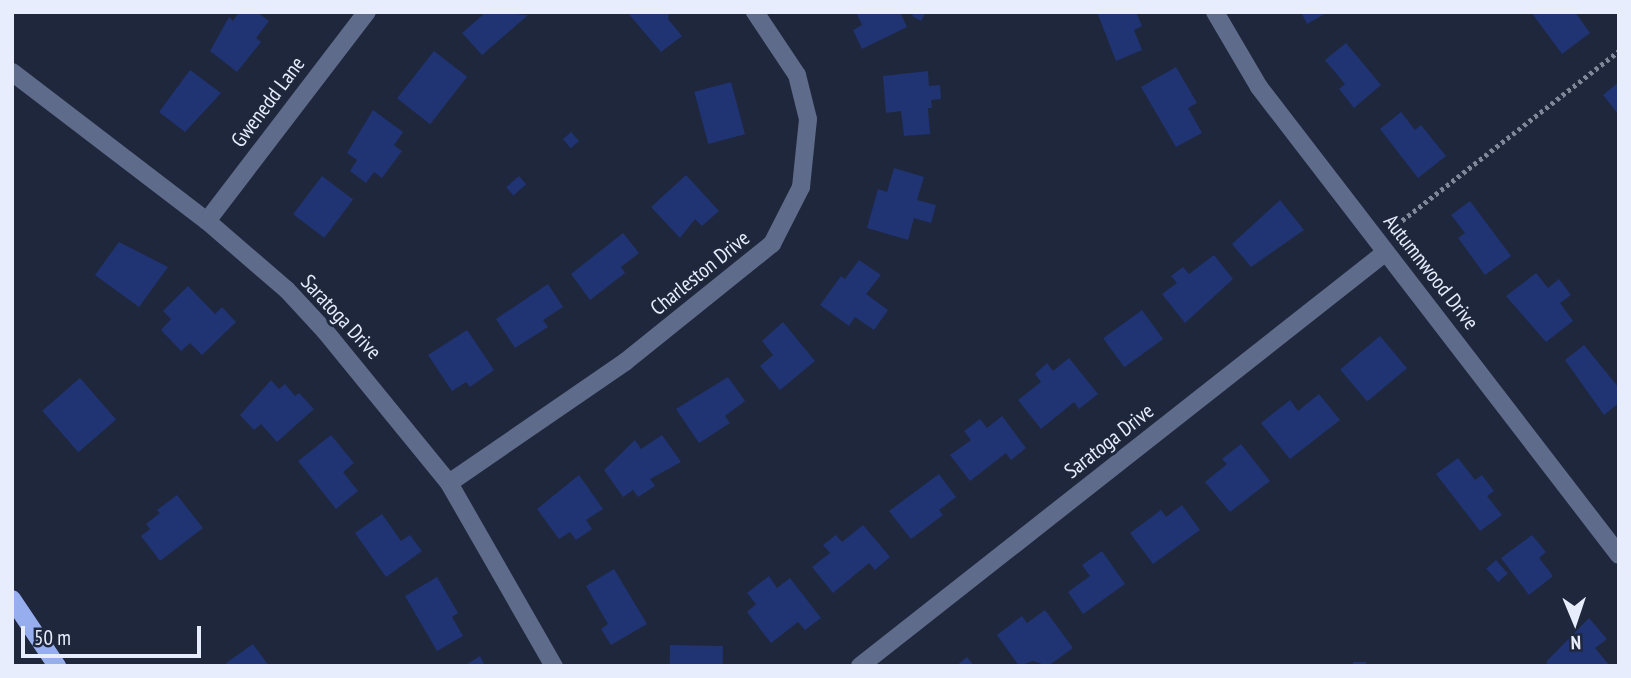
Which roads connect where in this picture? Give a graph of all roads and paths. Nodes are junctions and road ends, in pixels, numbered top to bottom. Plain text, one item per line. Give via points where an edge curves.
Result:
1 (367, 12) edge
2 (755, 12) edge
3 (1215, 12) edge
4 (1619, 51) edge
5 (12, 72) edge
6 (207, 221) junction
7 (1390, 230) dead end
8 (1386, 252) junction
9 (449, 483) junction
10 (1619, 555) edge
11 (12, 599) edge
12 (57, 666) edge
13 (554, 666) edge
14 (860, 666) edge

1 - 6 street, Gwenedd Lane
2 - 9 street, Charleston Drive via 797,75 808,119 801,187 772,244 625,362
3 - 8 street, Autumnwood Drive via 1259,87
4 - 7 path
5 - 6 street, Saratoga Drive
6 - 9 street, Saratoga Drive via 287,290 325,331
8 - 10 street, Autumnwood Drive
8 - 14 street, Saratoga Drive
9 - 13 street, Saratoga Drive
11 - 12 main road

